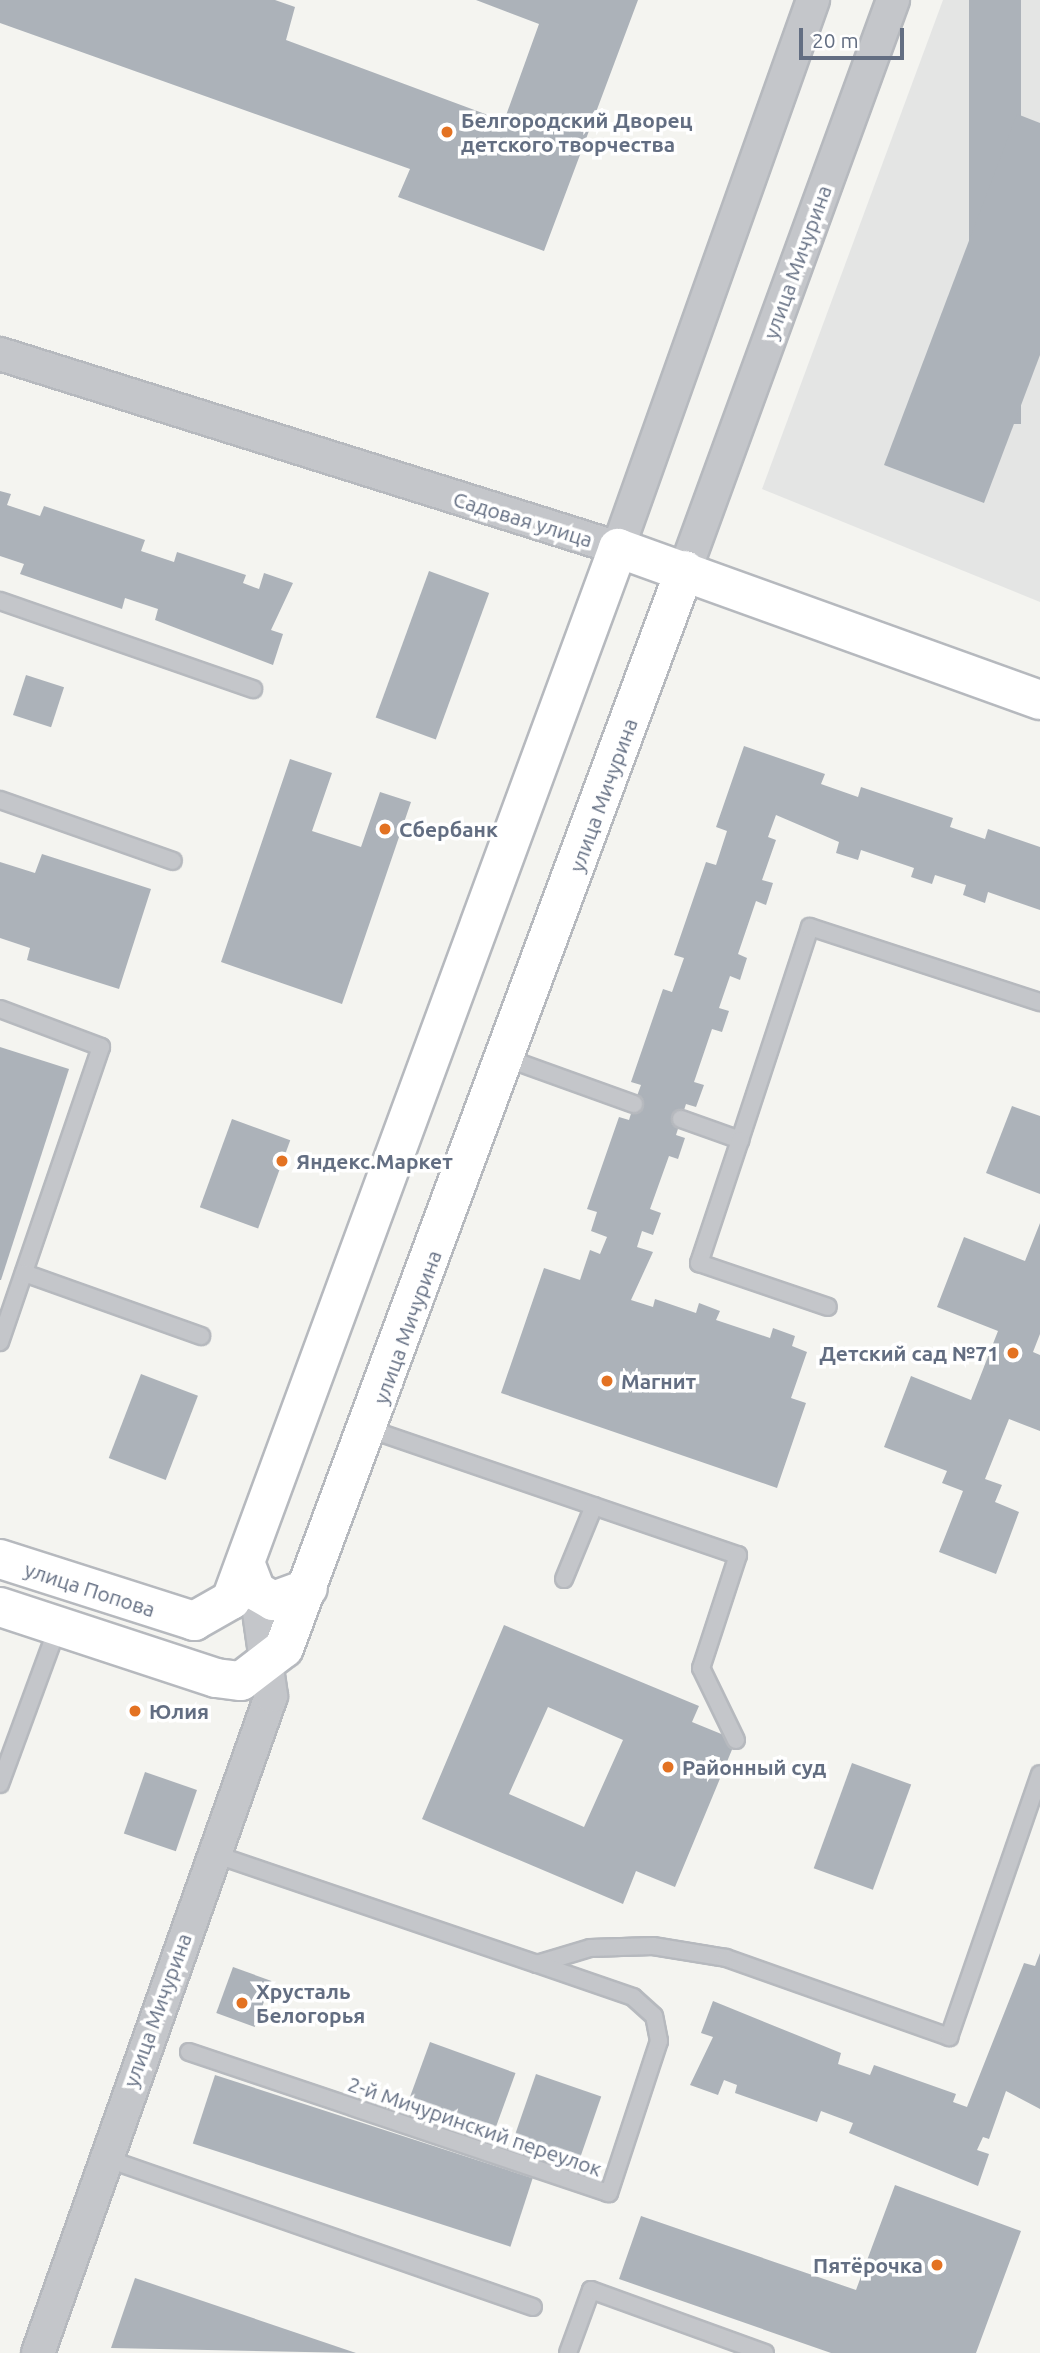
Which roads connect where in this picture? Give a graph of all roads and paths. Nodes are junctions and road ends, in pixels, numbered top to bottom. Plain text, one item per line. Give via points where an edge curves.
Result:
1 (813, 0) edge
2 (892, 0) edge
3 (0, 354) edge
4 (618, 548) junction
5 (685, 570) junction
6 (0, 601) edge
7 (253, 689) dead end
8 (1040, 700) edge
9 (0, 800) edge
10 (173, 861) dead end
11 (1040, 1002) edge
12 (0, 1009) edge
13 (506, 1058) junction
14 (634, 1104) dead end
15 (681, 1119) dead end
16 (740, 1140) junction
17 (24, 1273) junction
18 (828, 1307) dead end
19 (201, 1336) dead end
20 (0, 1342) edge
21 (369, 1429) junction
22 (594, 1506) junction
23 (0, 1559) edge
24 (251, 1578) junction
25 (564, 1578) dead end
26 (308, 1588) junction
27 (0, 1607) edge
28 (180, 1618) joint
29 (58, 1626) junction
30 (267, 1667) junction
31 (736, 1740) dead end
32 (1040, 1774) edge
33 (0, 1784) edge
34 (214, 1854) junction
35 (537, 1964) junction
36 (189, 2052) dead end
37 (105, 2158) junction
38 (533, 2308) dead end
39 (38, 2353) edge
40 (568, 2353) edge
41 (765, 2353) edge

1 - 4 street, улица Мичурина
2 - 5 street, улица Мичурина
3 - 4 street, Садовая улица
4 - 5 street, Садовая улица
4 - 24 street, улица Мичурина
5 - 8 street, Садовая улица
5 - 13 street, улица Мичурина
6 - 7 lane
9 - 10 lane
11 - 16 lane via 810,927
12 - 17 lane via 101,1046
13 - 14 lane
13 - 21 street, улица Мичурина
15 - 16 lane
16 - 18 lane via 699,1263
17 - 19 lane
17 - 20 lane
21 - 22 lane
21 - 26 street, улица Мичурина
22 - 25 lane
22 - 31 lane via 738,1555 701,1668
23 - 28 street, улица Попова
24 - 26 street via 273,1601
24 - 28 street, улица Мичурина via 220,1611 194,1621
24 - 30 street, улица Мичурина
26 - 30 street, улица Мичурина via 284,1648
27 - 29 street
29 - 30 street via 165,1663 241,1681
29 - 33 lane
30 - 34 street, улица Мичурина via 271,1696
32 - 35 lane via 948,2037 726,1958 640,1946 590,1948
34 - 35 lane
34 - 37 street, улица Мичурина
35 - 36 lane, 2-й Мичуринский переулок via 633,1997 654,2016 659,2041 609,2193
37 - 38 lane
37 - 39 street, улица Мичурина
40 - 41 lane via 591,2290

